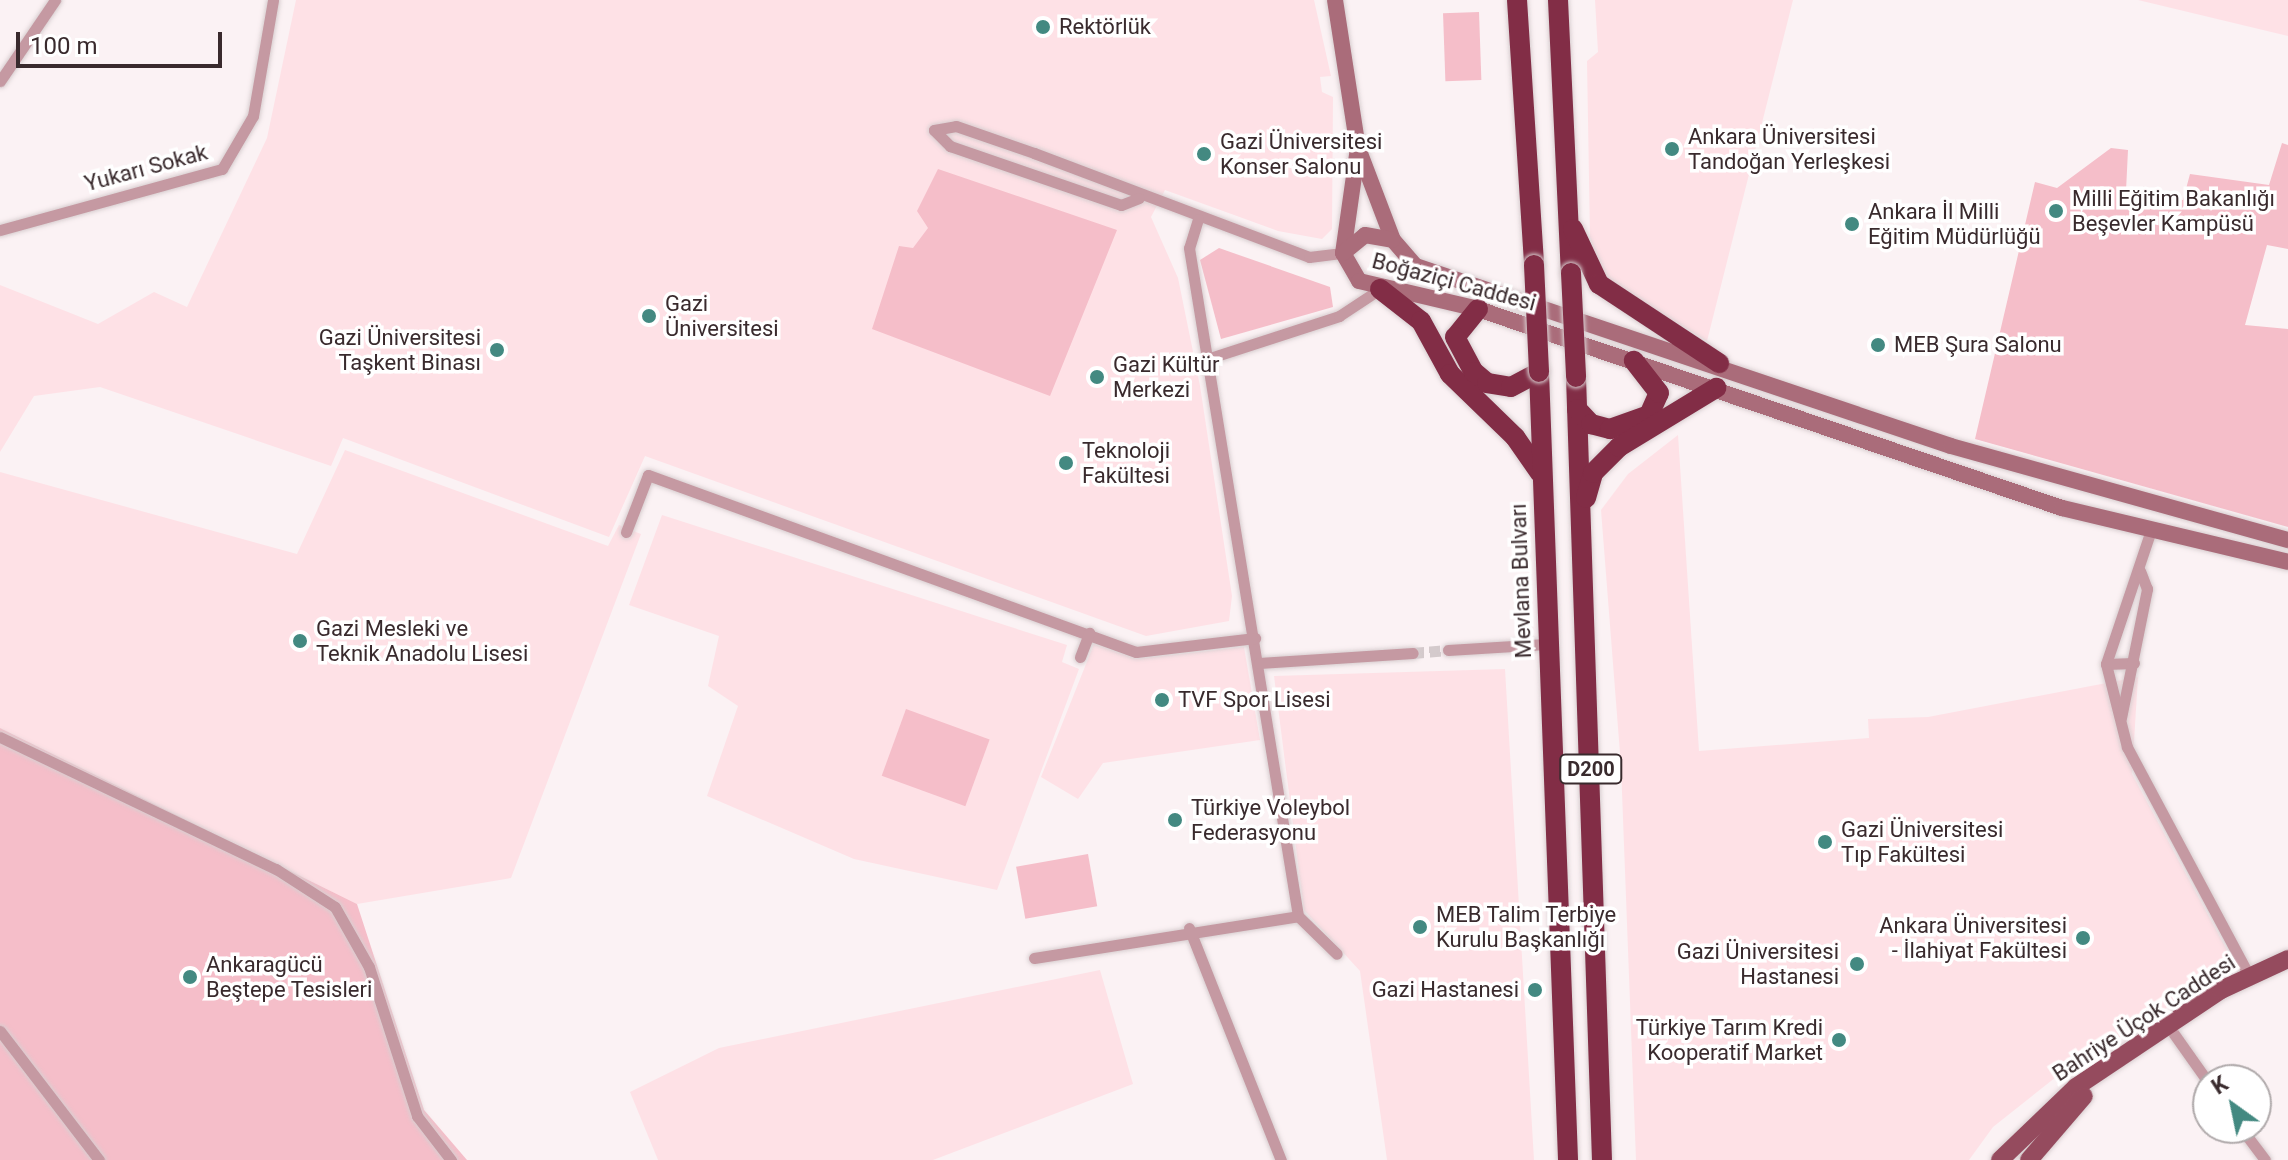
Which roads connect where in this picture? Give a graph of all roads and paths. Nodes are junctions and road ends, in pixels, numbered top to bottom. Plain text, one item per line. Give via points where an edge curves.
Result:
1 (55, 0) edge
2 (273, 0) edge
3 (1335, 0) edge
4 (1517, 0) edge
5 (1558, 0) edge
6 (0, 81) edge
7 (1358, 148) junction
8 (1139, 198) junction
9 (1564, 206) junction
10 (1198, 219) junction
11 (0, 230) edge
12 (1393, 240) junction
13 (1343, 253) junction
14 (1380, 289) junction
15 (1478, 309) junction
16 (1210, 358) junction
17 (1634, 361) junction
18 (1719, 363) junction
19 (1539, 372) junction
20 (1716, 388) junction
21 (1577, 409) junction
22 (1541, 475) junction
23 (1581, 514) junction
24 (626, 532) dead end
25 (2150, 533) junction
26 (2288, 540) edge
27 (2288, 562) edge
28 (2140, 571) junction
29 (1089, 633) junction
30 (1255, 638) junction
31 (1546, 644) junction
32 (1448, 650) tunnel mouth
33 (1413, 653) tunnel mouth
34 (1080, 657) dead end
35 (1259, 663) junction
36 (2134, 663) junction
37 (2106, 664) junction
38 (2120, 721) junction
39 (0, 737) edge
40 (1298, 916) junction
41 (1189, 928) junction
42 (1337, 954) dead end
43 (1034, 958) dead end
44 (2288, 959) edge
45 (2288, 973) edge
46 (2250, 977) junction
47 (0, 1031) edge
48 (2174, 1034) junction
49 (2195, 1064) edge
50 (1561, 1107) junction
51 (99, 1160) edge
52 (451, 1160) edge
53 (1281, 1160) edge
54 (1555, 1160) edge
55 (1568, 1160) edge
56 (1602, 1160) edge
57 (2000, 1160) edge
58 (2029, 1160) edge

1 - 6 street
2 - 11 street, Yukarı Sokak via 253,116 222,169
3 - 7 main road
4 - 19 highway, Mevlana Bulvarı / D200, bridge
5 - 9 highway, D200
7 - 12 main road
7 - 13 main road
8 - 8 street via 1129,185 956,126 934,130 950,146 1121,205
8 - 10 street
9 - 18 highway via 1599,284
9 - 21 highway, D200, bridge
10 - 13 street via 1309,257
10 - 16 street via 1189,248
12 - 13 main road, Boğaziçi Caddesi via 1365,235
12 - 18 main road, Boğaziçi Caddesi via 1416,266
13 - 14 main road, Boğaziçi Caddesi via 1348,270
14 - 15 main road, Boğaziçi Caddesi
14 - 16 street via 1339,316
14 - 22 highway via 1421,321 1450,374 1515,437
15 - 17 main road, Boğaziçi Caddesi
15 - 19 highway via 1455,337 1474,372 1511,387
16 - 30 street
17 - 20 main road, Boğaziçi Caddesi
17 - 21 highway via 1659,393 1649,415 1610,429 1591,424
18 - 26 main road, Boğaziçi Caddesi via 1951,446
19 - 22 highway, Mevlana Bulvarı / D200
20 - 23 highway via 1619,447 1593,473
20 - 25 main road, Boğaziçi Caddesi via 1910,460
21 - 23 highway, D200
22 - 31 highway, Mevlana Bulvarı / D200
23 - 56 highway, D200
24 - 29 street via 648,475
25 - 27 main road, Boğaziçi Caddesi
25 - 28 street
28 - 36 street via 2147,589
28 - 37 street
29 - 30 street via 1136,652
29 - 34 street
30 - 35 street
31 - 32 street
31 - 50 highway, Mevlana Bulvarı / D200
33 - 35 street
35 - 40 street
36 - 37 street
36 - 38 street
37 - 38 street
38 - 46 street via 2127,747
39 - 52 street via 276,869 335,907 369,967 417,1116
40 - 41 street
40 - 42 street
41 - 43 street
41 - 53 street
44 - 46 main road, Bahriye Üçok Caddesi
45 - 48 main road, Bahriye Üçok Caddesi via 2223,1001
46 - 57 main road, Bahriye Üçok Caddesi via 2076,1087
47 - 51 street
48 - 49 street
48 - 58 main road, Bahriye Üçok Caddesi via 2074,1103
50 - 54 highway, D200
50 - 55 highway, Mevlana Bulvarı

